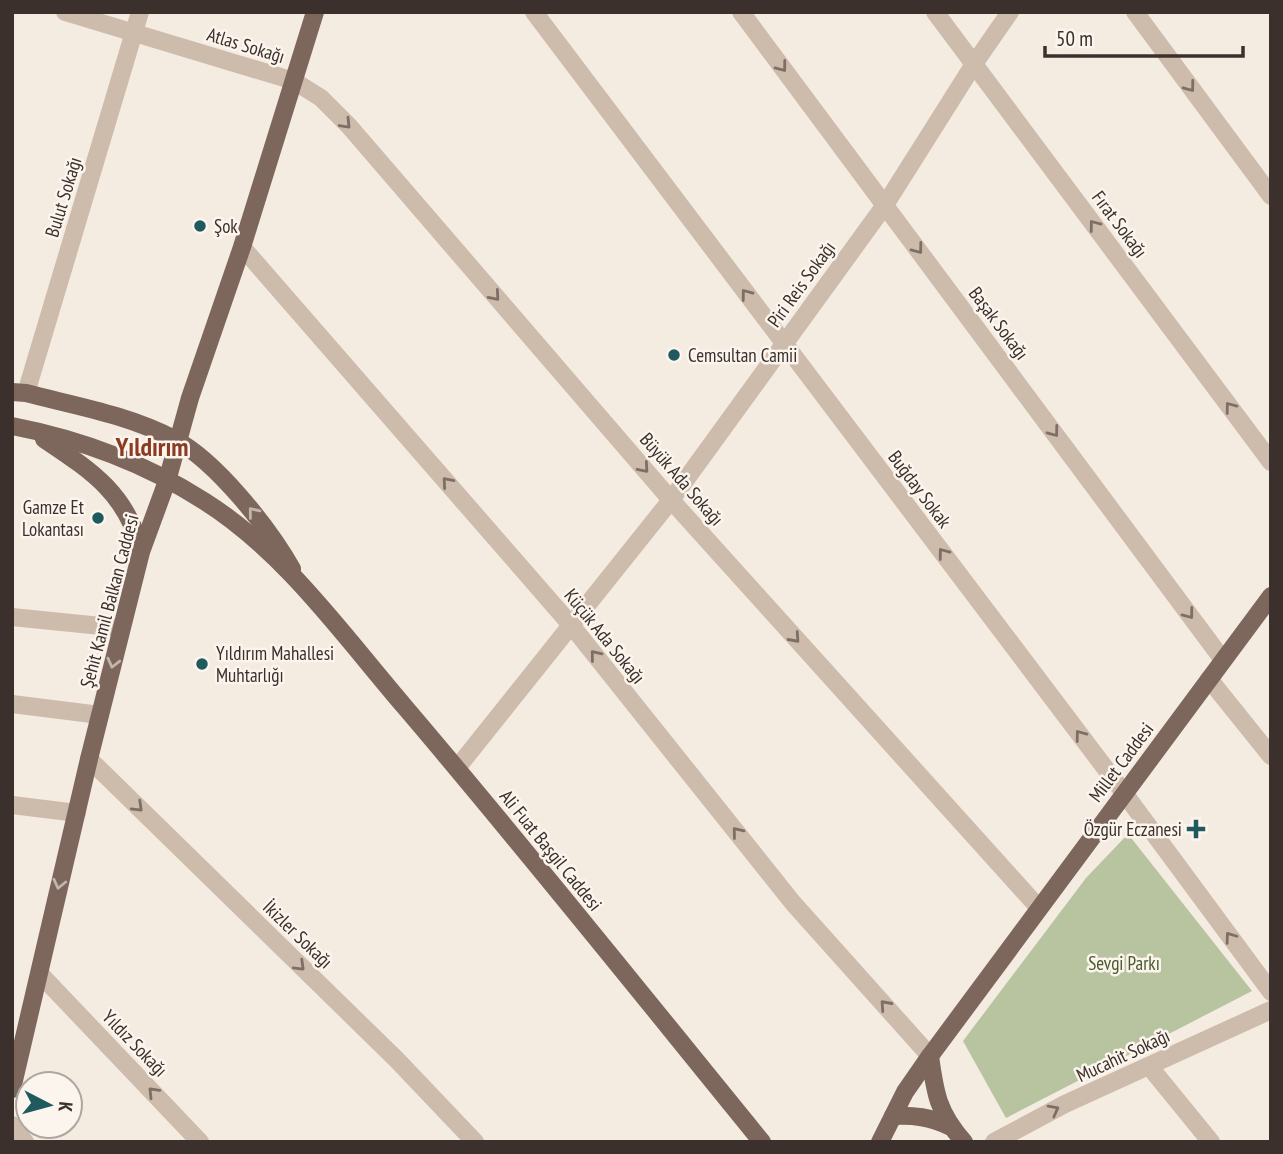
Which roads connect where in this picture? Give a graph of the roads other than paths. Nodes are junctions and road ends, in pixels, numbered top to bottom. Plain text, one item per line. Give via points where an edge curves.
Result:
1 (65, 12) edge
2 (140, 12) edge
3 (315, 12) edge
4 (534, 12) edge
5 (741, 12) edge
6 (935, 12) edge
7 (1010, 12) edge
8 (1135, 12) edge
9 (135, 33) junction
10 (974, 64) junction
11 (294, 81) junction
12 (1271, 196) edge
13 (885, 205) junction
14 (242, 247) junction
15 (783, 344) junction
16 (19, 392) edge
17 (21, 428) edge
18 (178, 441) junction
19 (1271, 462) edge
20 (167, 481) junction
21 (671, 500) junction
22 (141, 552) junction
23 (304, 589) junction
24 (1271, 596) edge
25 (12, 617) edge
26 (571, 625) junction
27 (121, 628) junction
28 (1223, 660) junction
29 (1209, 679) junction
30 (12, 704) edge
31 (100, 715) junction
32 (1271, 756) edge
33 (89, 759) junction
34 (457, 768) junction
35 (1124, 793) junction
36 (12, 805) edge
37 (77, 813) junction
38 (1038, 907) junction
39 (40, 974) junction
40 (1271, 992) edge
41 (1271, 1010) edge
42 (930, 1056) junction
43 (1149, 1066) junction
44 (13, 1082) edge
45 (893, 1116) junction
46 (12, 1125) edge
47 (949, 1126) junction
48 (25, 1142) edge
49 (200, 1142) edge
50 (475, 1142) edge
51 (762, 1142) edge
52 (880, 1142) edge
53 (964, 1142) edge
54 (994, 1142) edge
55 (1211, 1142) edge

1 - 9 street, Atlas Sokağı
2 - 9 street, Bulut Sokağı
3 - 11 main road, Şehit Kamil Balkan Caddesi
15 -> 4 street, Buğday Sokak
5 -> 13 street, Başak Sokağı
6 - 10 street, Fırat Sokağı
7 - 10 street, Piri Reis Sokağı
8 -> 12 street
9 - 11 street, Atlas Sokağı
9 - 16 street, Bulut Sokağı
10 - 13 street, Piri Reis Sokağı
19 -> 10 street, Fırat Sokağı
11 - 14 main road, Şehit Kamil Balkan Caddesi
11 -> 21 street, Büyük Ada Sokağı via 321,98 349,126
13 - 15 street, Piri Reis Sokağı
13 -> 28 street, Başak Sokağı
14 - 18 main road, Şehit Kamil Balkan Caddesi
26 -> 14 street, Küçük Ada Sokağı
15 - 21 street, Piri Reis Sokağı
35 -> 15 street, Buğday Sokak
16 - 18 main road via 127,419
17 - 20 main road via 118,456
17 - 22 main road via 92,471 128,513
18 - 20 main road, Şehit Kamil Balkan Caddesi
23 -> 18 main road via 250,507
20 - 22 main road, Şehit Kamil Balkan Caddesi
20 - 23 main road via 205,502 251,537
21 - 26 street, Piri Reis Sokağı
21 -> 38 street, Büyük Ada Sokağı
22 - 27 main road, Şehit Kamil Balkan Caddesi
23 - 34 main road, Ali Fuat Başgil Caddesi
24 - 28 main road, Millet Caddesi
25 - 27 street
26 - 34 street, Piri Reis Sokağı
42 -> 26 street, Küçük Ada Sokağı via 793,903
27 -> 31 main road, Şehit Kamil Balkan Caddesi
28 - 29 main road, Millet Caddesi
29 - 32 street
29 - 35 main road, Millet Caddesi
30 - 31 street
31 - 33 main road, Şehit Kamil Balkan Caddesi
33 - 37 main road, Şehit Kamil Balkan Caddesi
33 -> 50 street, İkizler Sokağı
34 - 51 main road, Ali Fuat Başgil Caddesi
35 - 38 main road, Millet Caddesi
40 -> 35 street, Buğday Sokak
36 - 37 street
37 -> 39 main road, Şehit Kamil Balkan Caddesi
38 - 42 main road, Millet Caddesi
39 - 44 main road, Şehit Kamil Balkan Caddesi
49 -> 39 street, Yıldız Sokağı
41 - 43 street, Mucahit Sokağı
42 - 45 main road, Millet Caddesi
42 - 47 main road via 938,1103
54 -> 43 street, Mucahit Sokağı
43 - 55 street
45 - 47 main road via 930,1117
45 - 52 main road, Millet Caddesi
46 - 48 street
47 - 53 main road

